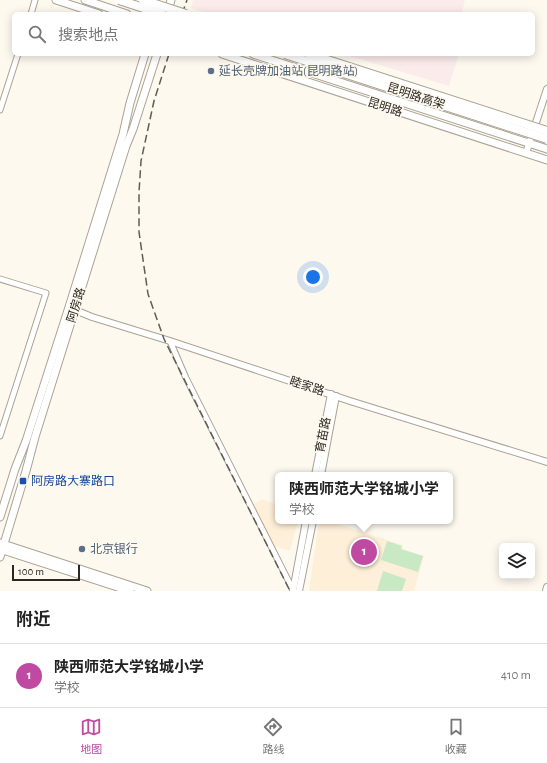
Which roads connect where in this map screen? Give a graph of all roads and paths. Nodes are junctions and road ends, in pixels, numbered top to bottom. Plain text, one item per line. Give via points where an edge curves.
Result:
1 (35, 0) edge
2 (56, 0) edge
3 (85, 0) edge
4 (119, 0) edge
5 (143, 0) edge
6 (163, 0) edge
7 (171, 0) edge
8 (32, 12) edge
9 (93, 12) edge
10 (121, 12) edge
11 (156, 12) edge
12 (159, 12) edge
13 (168, 12) edge
14 (180, 12) edge
15 (17, 56) edge
16 (144, 56) edge
17 (156, 56) edge
18 (228, 56) edge
19 (260, 56) edge
20 (291, 56) edge
21 (315, 56) edge
22 (140, 71) junction
23 (151, 74) junction
24 (547, 89) edge
25 (0, 110) edge
26 (547, 131) edge
27 (547, 139) edge
28 (529, 144) junction
29 (547, 149) edge
30 (526, 153) junction
31 (547, 160) edge
32 (0, 279) edge
33 (72, 308) junction
34 (170, 341) junction
35 (334, 395) junction
36 (0, 436) edge
37 (547, 462) edge
38 (316, 472) edge
39 (321, 472) edge
40 (7, 496) junction
41 (18, 499) junction
42 (0, 517) edge
43 (306, 524) edge
44 (312, 524) edge
45 (1, 549) edge
46 (547, 587) edge
47 (130, 591) edge
48 (147, 591) edge
49 (295, 591) edge
50 (546, 591) edge

1 - 8 street
2 - 9 main road
3 - 10 main road
4 - 11 highway, bridge
5 - 14 highway, bridge
6 - 12 main road
7 - 13 main road
15 - 25 street
16 - 22 main road, 阿房路
17 - 23 main road, 阿房路
18 - 30 main road, 昆明路
19 - 28 main road, 昆明路
20 - 27 highway, 昆明路高架, bridge
21 - 26 highway, 昆明路高架, bridge
22 - 23 main road
22 - 33 main road, 阿房路
23 - 33 main road, 阿房路
24 - 28 street
28 - 29 main road, 昆明路
28 - 30 street
30 - 31 main road, 昆明路
32 - 36 street via 46,293
33 - 34 street, 睦家路 via 92,317
33 - 40 main road, 阿房路
33 - 41 main road, 阿房路
34 - 35 street, 睦家路
34 - 49 street via 186,378
35 - 37 street, 睦家路
35 - 38 street, 育苗路
35 - 39 street, 育苗路
40 - 41 main road
40 - 42 main road, 阿房路
41 - 45 main road, 阿房路
43 - 49 street
44 - 49 street
45 - 47 main road
45 - 48 main road
46 - 50 street

